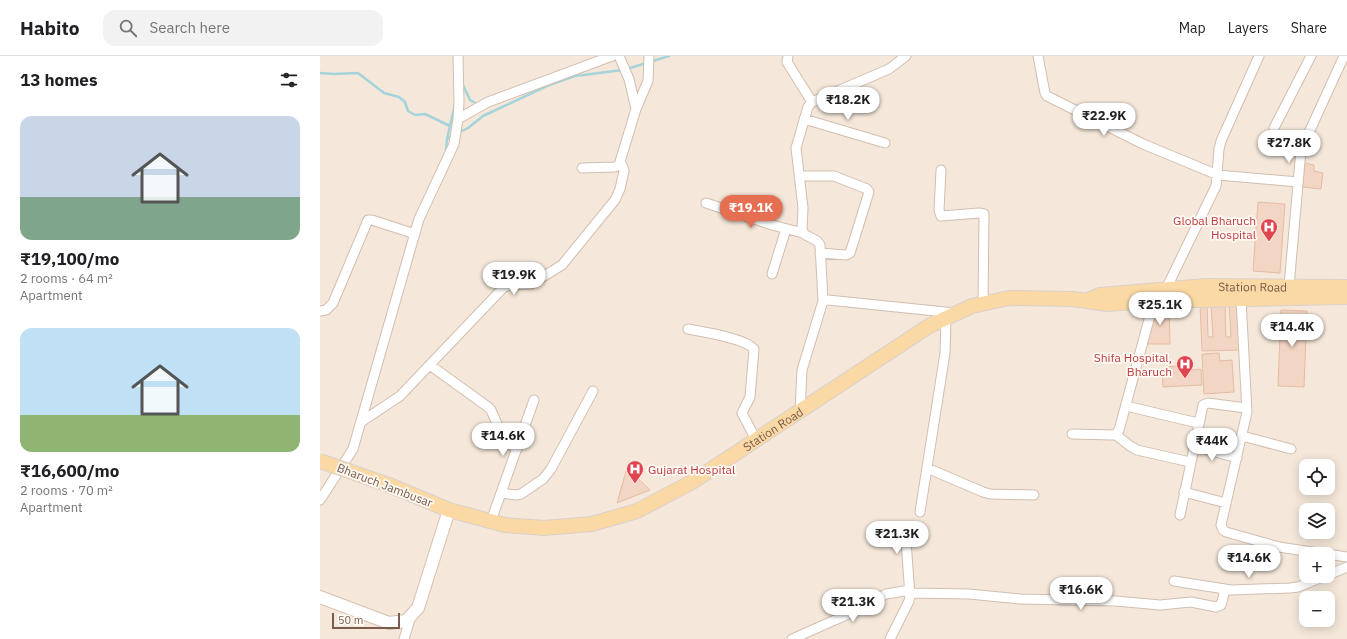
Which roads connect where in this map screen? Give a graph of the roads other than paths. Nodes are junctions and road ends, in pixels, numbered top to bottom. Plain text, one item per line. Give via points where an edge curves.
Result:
1 (458, 56) edge
2 (612, 56) edge
3 (619, 56) edge
4 (649, 56) edge
5 (788, 56) edge
6 (906, 56) edge
7 (1038, 56) edge
8 (1259, 56) edge
9 (1311, 56) edge
10 (1344, 56) edge
11 (812, 102) junction
12 (636, 109) junction
13 (458, 119) junction
14 (804, 119) junction
15 (1274, 128) dead end
16 (885, 143) dead end
17 (620, 162) junction
18 (582, 168) dead end
19 (941, 170) dead end
20 (1218, 175) junction
21 (799, 176) junction
22 (1298, 182) junction
23 (706, 203) dead end
24 (786, 229) junction
25 (803, 233) junction
26 (415, 234) junction
27 (820, 253) junction
28 (772, 274) dead end
29 (1289, 286) junction
30 (1347, 287) edge
31 (1167, 295) junction
32 (1347, 297) edge
33 (1241, 299) junction
34 (1088, 300) junction
35 (823, 301) junction
36 (1154, 301) junction
37 (983, 304) junction
38 (320, 311) edge
39 (952, 316) junction
40 (688, 329) dead end
41 (430, 365) junction
42 (593, 391) dead end
43 (534, 400) dead end
44 (1126, 406) junction
45 (1246, 408) junction
46 (800, 411) junction
47 (361, 422) junction
48 (1198, 423) junction
49 (1072, 434) dead end
50 (1115, 434) junction
51 (1242, 436) junction
52 (756, 440) junction
53 (1194, 446) junction
54 (1291, 449) dead end
55 (516, 450) junction
56 (1237, 458) junction
57 (320, 461) edge
58 (1190, 462) junction
59 (927, 468) junction
60 (1184, 492) junction
61 (501, 493) junction
62 (1034, 495) dead end
63 (320, 500) edge
64 (1226, 503) junction
65 (449, 510) junction
66 (920, 512) dead end
67 (1180, 514) dead end
68 (491, 521) junction
69 (905, 527) dead end
70 (1299, 550) edge
71 (1335, 555) edge
72 (1347, 557) edge
73 (1347, 566) edge
74 (1335, 572) edge
75 (1174, 581) dead end
76 (1307, 583) edge
77 (910, 588) junction
78 (1225, 590) junction
79 (320, 597) edge
80 (411, 616) junction
81 (404, 639) edge
82 (792, 639) edge
83 (890, 639) edge

1 - 13 street
2 - 13 street via 488,102
3 - 12 street
4 - 12 street via 648,80
5 - 11 street via 787,62
6 - 11 street via 889,69
7 - 20 street via 1044,93 1050,98 1143,144
8 - 20 street via 1221,141
9 - 15 street
10 - 22 street via 1302,145
11 - 14 street
12 - 17 street
13 - 26 street via 454,144 419,219
14 - 16 street
14 - 21 street via 796,148
17 - 18 street via 615,167
17 - 41 street via 624,171 618,195 562,265 530,284 509,285 503,288
19 - 37 street via 941,216 979,212 984,214
20 - 22 street
20 - 31 street via 1216,186
21 - 25 street
21 - 27 street via 834,176 870,192 850,253
22 - 29 street
23 - 24 street
24 - 25 street
24 - 28 street
25 - 27 street via 818,242
26 - 38 street via 368,220 333,303 326,310
26 - 47 street
27 - 35 street
29 - 30 main road, Station Road
29 - 31 main road, Station Road via 1206,286
31 - 33 main road, Station Road
31 - 34 main road, Station Road via 1100,295
31 - 36 main road, Station Road
32 - 33 main road, Station Road
33 - 45 street
34 - 36 main road, Station Road via 1104,304
34 - 37 main road, Station Road via 1008,298
35 - 39 street
35 - 46 street via 802,370
36 - 44 street
37 - 39 main road, Station Road via 972,306
39 - 46 main road, Station Road via 929,326
39 - 59 street
40 - 52 street via 749,344 754,350 750,397 742,413
41 - 47 street via 396,399
41 - 55 street via 488,407 504,440
42 - 61 street via 543,480 519,495
43 - 55 street
44 - 48 street
44 - 50 street via 1120,427
45 - 48 street via 1205,404
45 - 51 street
46 - 52 main road, Station Road
47 - 63 street via 354,449
48 - 53 street
49 - 50 street
50 - 58 street via 1137,450
51 - 54 street
51 - 56 street
52 - 68 main road, Station Road via 692,482 637,511 592,524 544,528 505,525
53 - 56 street
53 - 58 street
55 - 61 street
56 - 64 street
57 - 65 main road, Bharuch Jambusar, bridge via 389,485
58 - 60 street
59 - 62 street via 990,494
59 - 66 street
60 - 64 street
60 - 67 street
61 - 68 street
64 - 70 street via 1221,525 1226,532
65 - 68 main road, Station Road
65 - 80 street via 418,608
69 - 77 street
71 - 72 street
73 - 74 street
75 - 78 street
76 - 78 street via 1294,588
77 - 78 street via 1020,599 1116,601 1160,606 1191,602 1216,607 1221,605
77 - 82 street via 886,594
77 - 83 street via 909,601
79 - 80 street via 389,623 406,621
80 - 81 street

